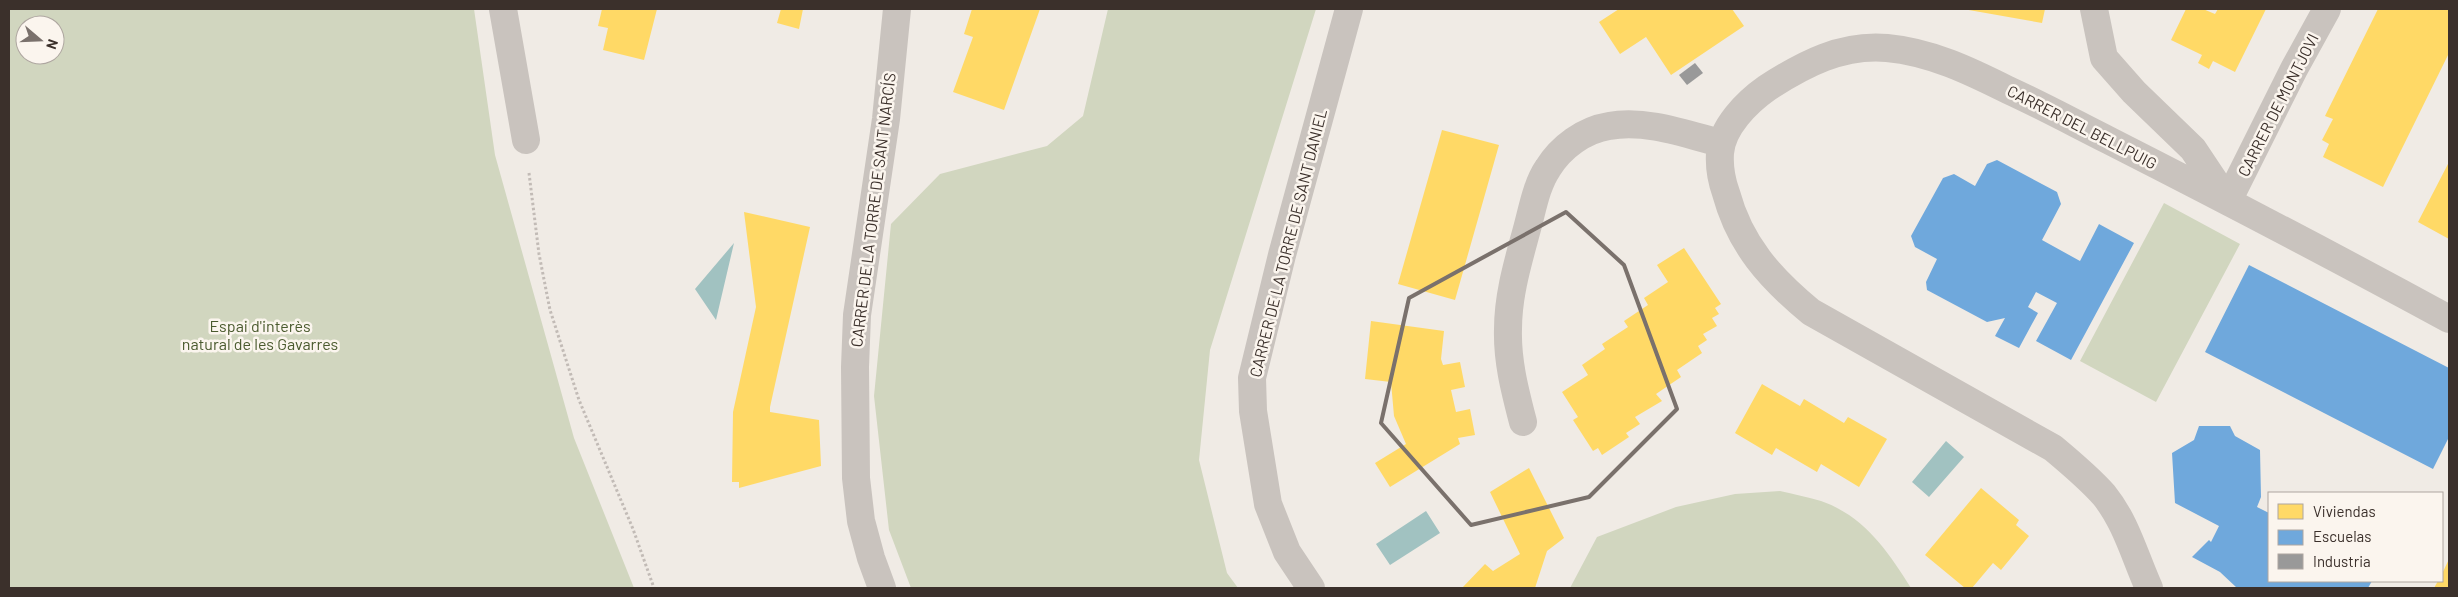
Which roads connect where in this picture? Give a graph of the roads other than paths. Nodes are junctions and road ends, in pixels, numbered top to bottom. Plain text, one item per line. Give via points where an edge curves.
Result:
1 (503, 9) edge
2 (897, 9) edge
3 (1349, 9) edge
4 (2094, 9) edge
5 (2327, 9) edge
6 (526, 140) road end
7 (1720, 143) junction
8 (2228, 201) junction
9 (2449, 319) edge
10 (1523, 422) dead end
11 (882, 588) edge
12 (1311, 588) edge
13 (2149, 588) edge

1 - 6 street
2 - 11 street, CARRER DE LA TORRE DE SANT NARCÍS via 886,119 858,315 855,367 856,478 861,521
3 - 12 street, CARRER DE LA TORRE DE SANT DANIEL via 1252,378 1255,430 1268,504 1287,552
4 - 8 street via 2104,58 2193,149
5 - 8 street, CARRER DE MONTJOVI
7 - 8 street, CARRER DEL BELLPUIG via 1738,115 1759,94 1812,61 1862,47 1888,48 1957,65
7 - 10 street via 1672,130 1636,125 1609,126 1585,134 1565,147 1548,168 1536,195 1512,283 1508,356
7 - 13 street, CARRER DEL BELLPUIG via 1718,168 1738,229 1758,261 1784,289 1811,312 2053,448 2105,497 2126,532
8 - 9 street, CARRER DEL BELLPUIG

